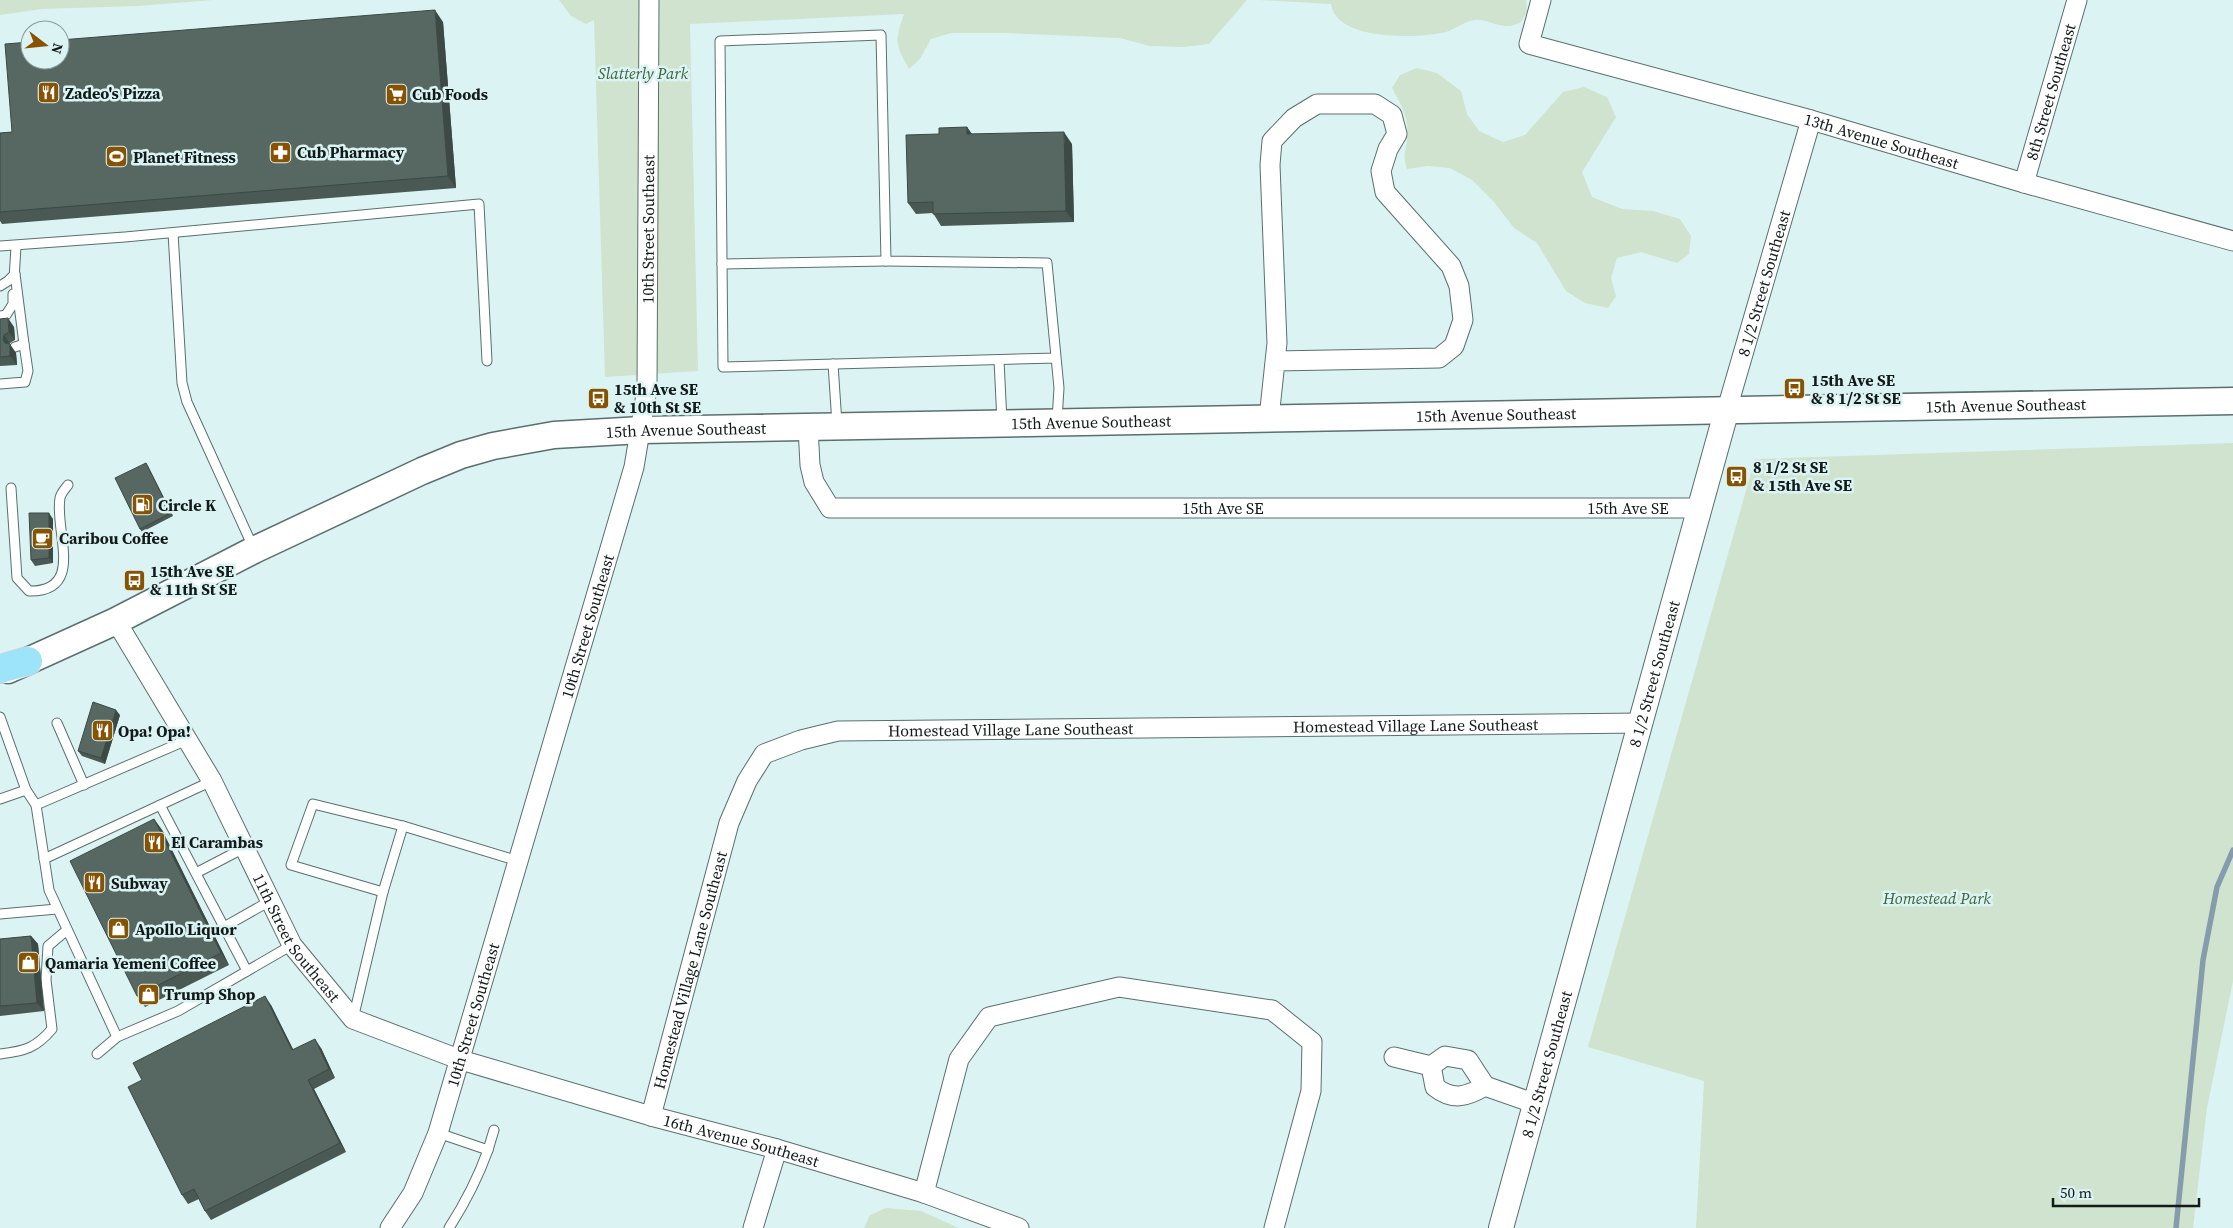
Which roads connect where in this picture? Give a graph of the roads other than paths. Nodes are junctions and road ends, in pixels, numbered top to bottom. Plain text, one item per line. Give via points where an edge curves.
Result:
1 (650, 0) edge
2 (1541, 0) edge
3 (2077, 0) edge
4 (1811, 120) junction
5 (2024, 183) junction
6 (173, 233) junction
7 (2233, 241) edge
8 (0, 246) edge
9 (16, 247) junction
10 (886, 261) junction
11 (722, 264) junction
12 (15, 274) junction
13 (0, 286) edge
14 (0, 316) edge
15 (1056, 358) junction
16 (999, 360) junction
17 (487, 361) dead end
18 (1276, 361) junction
19 (834, 364) junction
20 (0, 384) edge
21 (2233, 401) edge
22 (1727, 409) junction
23 (1269, 418) junction
24 (1057, 422) junction
25 (1002, 423) junction
26 (837, 426) junction
27 (808, 427) junction
28 (642, 430) junction
29 (68, 485) dead end
30 (11, 488) dead end
31 (1700, 508) junction
32 (254, 550) junction
33 (116, 621) junction
34 (28, 661) junction
35 (0, 669) edge
36 (0, 674) edge
37 (0, 717) edge
38 (57, 723) dead end
39 (1642, 723) junction
40 (187, 740) junction
41 (212, 781) junction
42 (84, 785) junction
43 (26, 790) junction
44 (0, 799) edge
45 (36, 805) junction
46 (160, 805) junction
47 (403, 826) junction
48 (244, 848) junction
49 (44, 859) junction
50 (518, 861) junction
51 (196, 874) junction
52 (383, 892) junction
53 (270, 901) junction
54 (57, 909) junction
55 (0, 914) edge
56 (224, 927) junction
57 (67, 930) junction
58 (292, 945) junction
59 (247, 971) junction
60 (353, 1019) junction
61 (117, 1037) junction
62 (0, 1054) edge
63 (97, 1054) dead end
64 (1394, 1057) dead end
65 (461, 1060) junction
66 (1431, 1066) junction
67 (1485, 1086) junction
68 (1536, 1104) junction
69 (651, 1116) junction
70 (494, 1130) dead end
71 (438, 1133) junction
72 (777, 1149) junction
73 (488, 1150) junction
74 (924, 1194) junction
75 (390, 1228) edge
76 (450, 1228) edge
77 (753, 1228) edge
78 (1019, 1228) edge
79 (1274, 1228) edge
80 (1501, 1228) edge

1 - 28 street, 10th Street Southeast via 647,389
2 - 4 street, 13th Avenue Southeast via 1529,44
3 - 5 street, 8th Street Southeast
4 - 5 street, 13th Avenue Southeast
4 - 22 street, 8 1/2 Street Southeast
5 - 7 street, 13th Avenue Southeast
6 - 9 lane
6 - 17 lane via 479,204
6 - 32 lane via 182,383 187,402
8 - 9 lane
9 - 12 lane
10 - 11 lane
10 - 11 lane via 881,35 720,41
10 - 15 lane via 1047,263
11 - 19 lane via 723,368
12 - 13 lane
12 - 14 lane via 13,304 6,315
12 - 20 lane via 20,346 28,371 25,382
15 - 16 lane
15 - 24 lane via 1059,388
16 - 19 lane
16 - 25 lane
18 - 18 street via 1439,358 1454,346 1463,320 1460,286 1451,266 1385,192 1381,171 1397,134 1392,115 1375,104 1317,104 1294,118 1272,141
18 - 23 street
19 - 26 lane
21 - 22 main road, 15th Avenue Southeast
22 - 23 main road, 15th Avenue Southeast
22 - 31 street, 8 1/2 Street Southeast
23 - 24 main road, 15th Avenue Southeast
24 - 25 main road, 15th Avenue Southeast
25 - 26 main road, 15th Avenue Southeast
26 - 27 main road, 15th Avenue Southeast
27 - 28 main road, 15th Avenue Southeast
27 - 31 street, 15th Ave SE via 814,482 830,508
28 - 32 main road, 15th Avenue Southeast via 554,435 493,446 422,471
28 - 50 street, 10th Street Southeast via 634,467
29 - 30 lane via 60,496 63,572 56,584 40,591 29,591 17,578
31 - 39 street, 8 1/2 Street Southeast
32 - 33 main road, 15th Avenue Southeast
33 - 34 main road, 15th Avenue Southeast
33 - 40 street, 11th Street Southeast
34 - 35 main road
34 - 36 main road, 15th Avenue Southeast
37 - 43 lane
38 - 42 lane
39 - 68 street, 8 1/2 Street Southeast
39 - 69 street, Homestead Village Lane Southeast via 838,731 764,754 747,781 730,823
40 - 41 street, 11th Street Southeast
40 - 42 lane
41 - 46 lane
41 - 48 street, 11th Street Southeast
42 - 45 lane
43 - 44 lane
43 - 45 lane
45 - 49 lane
46 - 49 lane
46 - 51 lane
47 - 50 lane
47 - 52 lane
47 - 52 lane via 314,804 291,865
48 - 51 lane
48 - 53 street, 11th Street Southeast
49 - 54 lane via 49,890
50 - 65 street, 10th Street Southeast
51 - 56 lane
52 - 60 lane
53 - 56 lane
53 - 58 street, 11th Street Southeast
54 - 55 lane
54 - 57 lane
56 - 59 lane
57 - 61 lane
57 - 62 lane via 48,946 46,980 52,1029 40,1043 21,1051
58 - 59 lane
58 - 60 street, 11th Street Southeast
59 - 61 lane via 178,1011
60 - 65 street, 11th Street Southeast
61 - 63 lane
64 - 66 street
65 - 69 street, 16th Avenue Southeast
65 - 71 street, 10th Street Southeast
66 - 67 street via 1445,1056 1468,1060
66 - 67 street via 1435,1087 1446,1095 1464,1096
67 - 68 street
68 - 80 street, 8 1/2 Street Southeast
69 - 72 street, 16th Avenue Southeast
70 - 73 lane
71 - 73 lane
71 - 75 street, 10th Street Southeast via 413,1192
72 - 74 street, 16th Avenue Southeast
72 - 77 street
73 - 76 lane via 466,1201
74 - 78 street, 16th Avenue Southeast
74 - 79 street via 959,1059 990,1017 1119,988 1272,1010 1312,1042 1311,1091

